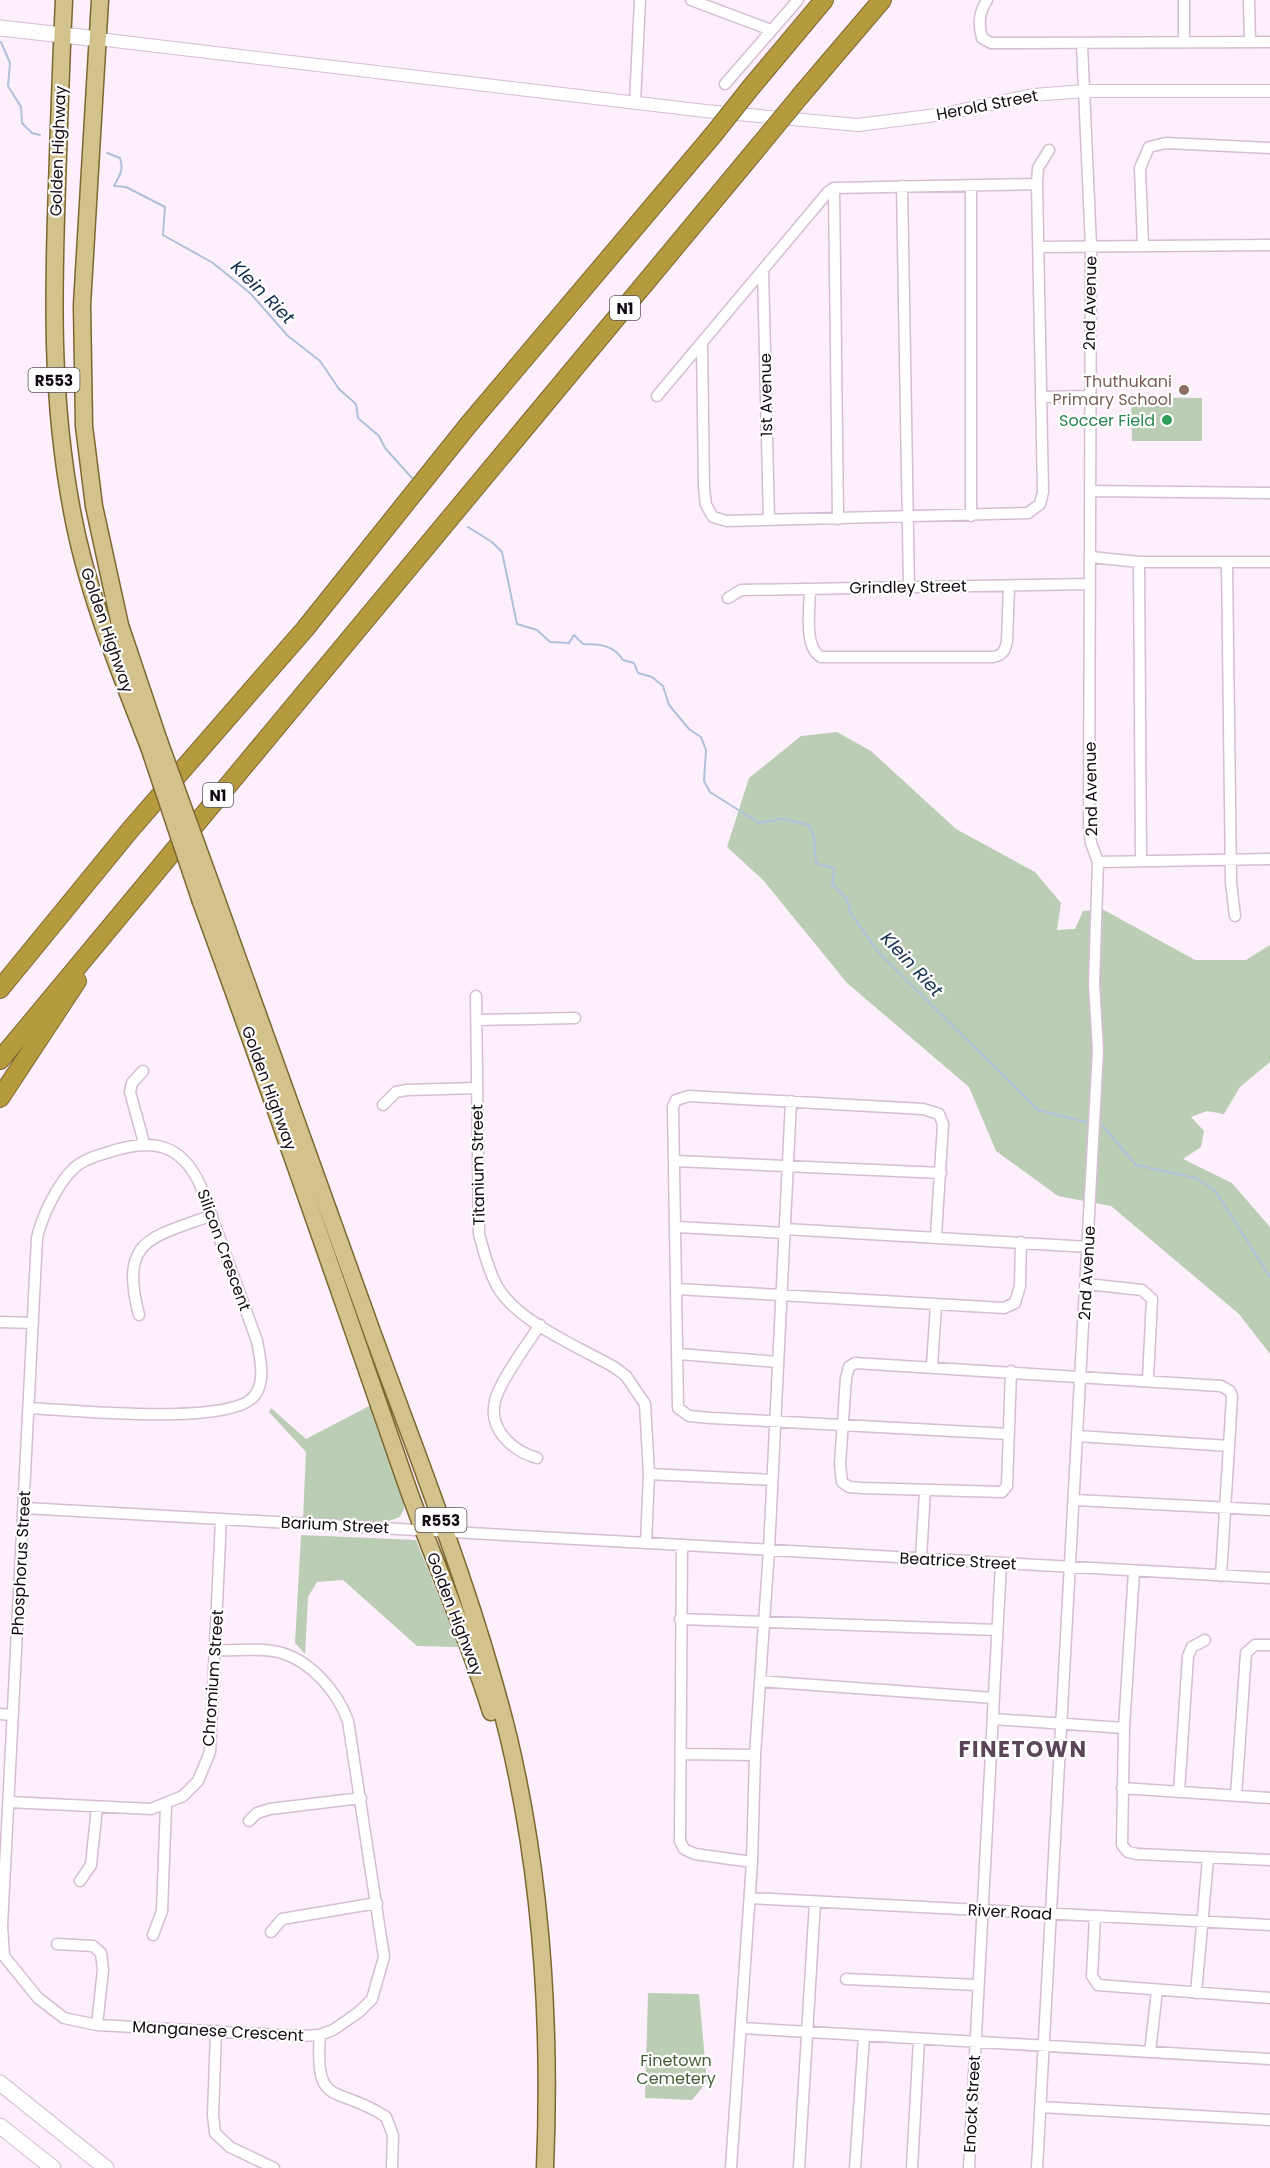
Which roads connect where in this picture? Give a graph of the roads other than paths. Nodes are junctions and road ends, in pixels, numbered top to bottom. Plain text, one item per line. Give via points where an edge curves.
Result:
1 (64, 0) edge
2 (100, 0) edge
3 (640, 0) edge
4 (691, 0) edge
5 (798, 0) edge
6 (824, 0) edge
7 (882, 0) edge
8 (987, 0) edge
9 (1184, 0) edge
10 (1250, 0) edge
11 (0, 28) edge
12 (771, 30) junction
13 (62, 35) junction
14 (98, 39) junction
15 (1184, 41) junction
16 (1250, 42) junction
17 (1270, 42) edge
18 (1082, 45) junction
19 (725, 84) dead end
20 (1084, 91) junction
21 (1270, 91) edge
22 (635, 102) junction
23 (1270, 148) edge
24 (1049, 150) dead end
25 (1037, 184) junction
26 (902, 186) junction
27 (971, 186) junction
28 (834, 188) junction
29 (1270, 245) edge
30 (1091, 246) junction
31 (1143, 246) junction
32 (1040, 247) junction
33 (764, 270) junction
34 (702, 343) junction
35 (657, 396) dead end
36 (1089, 396) junction
37 (1042, 397) junction
38 (1092, 491) junction
39 (1270, 493) edge
40 (971, 516) junction
41 (907, 517) junction
42 (838, 519) junction
43 (769, 520) junction
44 (1091, 557) junction
45 (1139, 562) junction
46 (1270, 562) edge
47 (1227, 563) junction
48 (1090, 584) junction
49 (1009, 586) junction
50 (909, 587) junction
51 (810, 589) junction
52 (728, 598) dead end
53 (154, 744) junction
54 (1232, 859) junction
55 (1270, 859) edge
56 (1141, 860) junction
57 (1098, 862) junction
58 (92, 877) junction
59 (135, 895) junction
60 (209, 900) junction
61 (1235, 916) dead end
62 (0, 979) edge
63 (0, 988) edge
64 (476, 996) dead end
65 (575, 1018) dead end
66 (478, 1020) junction
67 (0, 1060) edge
68 (143, 1071) dead end
69 (477, 1088) junction
70 (0, 1098) edge
71 (791, 1101) junction
72 (383, 1105) dead end
73 (144, 1143) junction
74 (676, 1161) junction
75 (788, 1165) junction
76 (941, 1173) junction
77 (212, 1215) junction
78 (677, 1227) junction
79 (785, 1231) junction
80 (936, 1236) junction
81 (1021, 1242) junction
82 (1089, 1247) junction
83 (1087, 1284) junction
84 (677, 1289) junction
85 (782, 1297) junction
86 (936, 1305) junction
87 (139, 1315) dead end
88 (0, 1322) edge
89 (33, 1323) junction
90 (540, 1325) junction
91 (679, 1354) junction
92 (778, 1362) junction
93 (932, 1366) junction
94 (1011, 1371) junction
95 (1082, 1375) junction
96 (1148, 1379) junction
97 (29, 1408) junction
98 (775, 1419) junction
99 (843, 1424) junction
100 (1009, 1434) junction
101 (1078, 1436) junction
102 (1229, 1446) junction
103 (537, 1458) dead end
104 (649, 1474) junction
105 (772, 1480) junction
106 (925, 1491) junction
107 (1075, 1500) junction
108 (1225, 1507) junction
109 (25, 1508) junction
110 (1270, 1510) edge
111 (221, 1520) junction
112 (423, 1529) junction
113 (445, 1533) junction
114 (646, 1543) junction
115 (682, 1545) junction
116 (769, 1550) junction
117 (921, 1558) junction
118 (1001, 1563) junction
119 (1071, 1567) junction
120 (1134, 1571) junction
121 (1221, 1576) junction
122 (1270, 1578) edge
123 (680, 1619) junction
124 (765, 1621) junction
125 (997, 1630) junction
126 (1205, 1640) dead end
127 (1270, 1645) edge
128 (216, 1650) junction
129 (760, 1681) junction
130 (994, 1698) junction
131 (0, 1714) edge
132 (12, 1715) junction
133 (993, 1719) junction
134 (1062, 1724) junction
135 (1124, 1728) junction
136 (682, 1754) junction
137 (755, 1755) junction
138 (1122, 1788) junction
139 (1179, 1792) junction
140 (1236, 1796) junction
141 (361, 1798) junction
142 (1270, 1798) edge
143 (9, 1803) junction
144 (166, 1805) junction
145 (97, 1807) junction
146 (249, 1821) dead end
147 (1208, 1859) junction
148 (1270, 1860) edge
149 (752, 1862) junction
150 (80, 1881) dead end
151 (750, 1898) junction
152 (814, 1902) junction
153 (377, 1903) junction
154 (982, 1910) junction
155 (1051, 1914) junction
156 (1095, 1916) junction
157 (1202, 1922) junction
158 (1270, 1925) edge
159 (271, 1932) dead end
160 (153, 1935) dead end
161 (57, 1944) dead end
162 (846, 1979) dead end
163 (977, 1985) junction
164 (1157, 1991) junction
165 (1196, 1993) junction
166 (1270, 1998) edge
167 (97, 2025) junction
168 (741, 2028) junction
169 (216, 2031) junction
170 (808, 2033) junction
171 (320, 2035) junction
172 (864, 2036) junction
173 (919, 2039) junction
174 (975, 2040) junction
175 (1043, 2045) junction
176 (1150, 2052) junction
177 (1270, 2059) edge
178 (0, 2083) edge
179 (1040, 2107) junction
180 (1270, 2120) edge
181 (0, 2126) edge
182 (53, 2168) edge
183 (106, 2168) edge
184 (274, 2168) edge
185 (392, 2168) edge
186 (534, 2168) edge
187 (545, 2168) edge
188 (731, 2168) edge
189 (799, 2168) edge
190 (855, 2168) edge
191 (912, 2168) edge
192 (969, 2168) edge
193 (1037, 2168) edge

1 - 13 main road, Golden Highway / R553
2 - 14 main road, Golden Highway / R553
3 - 22 street
4 - 12 street
5 - 12 street
6 - 58 highway, N1, bridge via 469,424 305,629
7 - 59 highway, N1, bridge
8 - 18 street via 979,20 986,42
9 - 15 street
10 - 16 street
11 - 13 main road
12 - 19 street
13 - 14 main road
13 - 53 main road, Golden Highway / R553 via 52,302 59,430 84,565 103,630
14 - 22 street, Herold Street
14 - 53 main road, Golden Highway / R553 via 82,305 84,426 94,506 120,625
15 - 16 street
15 - 18 street
16 - 17 street
18 - 20 street, 2nd Avenue
20 - 21 street, Herold Street
20 - 22 street, Herold Street via 1033,95 944,114 858,125
20 - 30 street, 2nd Avenue
23 - 31 street via 1166,143 1149,147 1140,168
24 - 25 street via 1038,168
25 - 27 street
25 - 32 street
26 - 27 street
26 - 28 street
26 - 41 street
27 - 40 street
28 - 33 street via 818,202
28 - 42 street
29 - 31 street
30 - 31 street
30 - 32 street
30 - 36 street, 2nd Avenue
32 - 37 street
33 - 34 street
33 - 43 street, 1st Avenue
34 - 35 street
34 - 43 street via 709,513 718,519
36 - 37 street
36 - 38 street, 2nd Avenue
37 - 40 street via 1040,504 1028,513
38 - 39 street
38 - 44 street, 2nd Avenue
40 - 41 street
41 - 42 street
41 - 50 street
42 - 43 street
44 - 45 street
44 - 48 street, 2nd Avenue
45 - 47 street
45 - 56 street
46 - 47 street
47 - 54 street
48 - 49 street, Grindley Street
48 - 57 street, 2nd Avenue via 1089,826
49 - 50 street, Grindley Street
49 - 51 street via 1007,641 1000,655 827,658 814,653 811,644
50 - 51 street, Grindley Street
51 - 52 street, Grindley Street via 741,590
53 - 60 main road, Golden Highway / R553, bridge
54 - 55 street
54 - 56 street
54 - 61 street
56 - 57 street
57 - 82 street, 2nd Avenue via 1098,1050
58 - 62 highway
58 - 63 highway, N1
59 - 67 highway, N1
59 - 70 highway
60 - 112 main road, Golden Highway / R553
60 - 113 main road, Golden Highway / R553
64 - 66 street, Titanium Street
65 - 66 street
66 - 69 street, Titanium Street
68 - 73 street via 132,1083 130,1092
69 - 72 street via 407,1090 396,1092
69 - 90 street, Titanium Street via 479,1234 498,1289
71 - 74 street via 680,1097 673,1107
71 - 75 street
71 - 76 street via 939,1114 943,1124
73 - 77 street, Silicon Crescent via 174,1151 188,1163
73 - 89 street, Silicon Crescent via 86,1160 73,1169 63,1185 40,1225 37,1238
74 - 75 street
74 - 78 street
75 - 76 street
75 - 79 street
76 - 80 street
77 - 87 street via 149,1239 139,1249 133,1272
77 - 97 street, Silicon Crescent via 257,1341 261,1381 253,1398 247,1404 212,1413
78 - 79 street
78 - 84 street
79 - 80 street
79 - 85 street
80 - 81 street
81 - 82 street
81 - 86 street via 1018,1295 1011,1306
82 - 83 street, 2nd Avenue
83 - 95 street, 2nd Avenue
83 - 96 street via 1142,1290 1152,1299
84 - 85 street
84 - 91 street
85 - 86 street
85 - 92 street
86 - 93 street
88 - 89 street
89 - 97 street, Phosphorus Street
90 - 103 street via 499,1391 494,1410 496,1424 508,1442 520,1453
90 - 104 street, Titanium Street via 614,1367 636,1389 645,1404
91 - 92 street
91 - 98 street via 677,1404 682,1412 703,1417
92 - 98 street
93 - 94 street
93 - 99 street via 860,1362 851,1365 846,1378
94 - 95 street
94 - 100 street
95 - 96 street
95 - 101 street, 2nd Avenue
96 - 102 street via 1205,1383 1230,1391
97 - 109 street, Phosphorus Street
98 - 99 street
98 - 105 street
99 - 100 street
99 - 106 street via 840,1476 846,1486
100 - 106 street via 1007,1485 1002,1492
101 - 102 street
101 - 107 street, 2nd Avenue
102 - 108 street
104 - 105 street
104 - 114 street, Titanium Street
105 - 116 street
106 - 117 street
107 - 108 street
107 - 119 street, 2nd Avenue
108 - 110 street
108 - 121 street
109 - 111 street, Barium Street
109 - 132 street, Phosphorus Street
111 - 112 street, Barium Street
111 - 128 street, Chromium Street
112 - 113 street, Barium Street
112 - 186 main road, Golden Highway / R553 via 478,1669 516,1823 531,1939 539,2076
113 - 114 street, Barium Street
113 - 187 main road, Golden Highway / R553 via 494,1681 510,1743 532,1864 546,2011
114 - 115 street, Beatrice Street
115 - 116 street, Beatrice Street
115 - 123 street
116 - 117 street, Beatrice Street
116 - 124 street
117 - 118 street, Beatrice Street
118 - 119 street, Beatrice Street
118 - 125 street, Enock Street
119 - 120 street, Beatrice Street
119 - 134 street, 2nd Avenue
120 - 121 street, Beatrice Street
120 - 135 street
121 - 122 street, Beatrice Street
123 - 124 street
123 - 136 street
124 - 125 street
124 - 129 street
125 - 130 street, Enock Street
126 - 139 street via 1192,1647 1188,1656
127 - 140 street via 1255,1645 1246,1653
128 - 141 street, Manganese Crescent via 282,1653 317,1675 342,1705 348,1721
128 - 144 street, Chromium Street via 210,1752 198,1780 183,1796
129 - 130 street
129 - 137 street
130 - 133 street, Enock Street
131 - 132 street
132 - 143 street, Phosphorus Street
133 - 134 street
133 - 154 street, Enock Street
134 - 135 street
134 - 155 street, 2nd Avenue
135 - 138 street
136 - 137 street
136 - 149 street via 682,1846 695,1854
137 - 149 street
138 - 139 street
138 - 147 street via 1120,1838 1124,1849 1137,1854
139 - 140 street
140 - 142 street
141 - 146 street via 263,1810
141 - 153 street, Manganese Crescent
143 - 145 street, Chromium Street
143 - 167 street, Manganese Crescent via 4,1956 52,2010 73,2021
144 - 145 street, Chromium Street via 151,1809
144 - 160 street via 162,1911
145 - 150 street via 91,1865
147 - 148 street
147 - 157 street
149 - 151 street
151 - 152 street, River Road
151 - 168 street
152 - 154 street, River Road
152 - 170 street
153 - 159 street via 282,1919
153 - 171 street, Manganese Crescent via 384,1957 372,1999 345,2024
154 - 155 street, River Road
154 - 163 street, Enock Street
155 - 156 street, River Road
155 - 175 street, 2nd Avenue
156 - 157 street, River Road
156 - 164 street via 1095,1983
157 - 158 street, River Road
157 - 165 street
161 - 167 street via 93,1946 101,1953
162 - 163 street
163 - 174 street, Enock Street
164 - 165 street
164 - 176 street
165 - 166 street
167 - 169 street, Manganese Crescent
168 - 170 street
168 - 188 street
169 - 171 street, Manganese Crescent
169 - 184 street via 215,2133 230,2147
170 - 172 street
170 - 189 street
171 - 185 street via 318,2063 322,2083 332,2092 386,2117 393,2135
172 - 173 street
172 - 190 street
173 - 174 street
173 - 191 street
174 - 175 street
174 - 192 street, Enock Street
175 - 176 street
175 - 179 street, 2nd Avenue
176 - 177 street
178 - 183 main road
179 - 180 street
179 - 193 street, 2nd Avenue
181 - 182 main road

